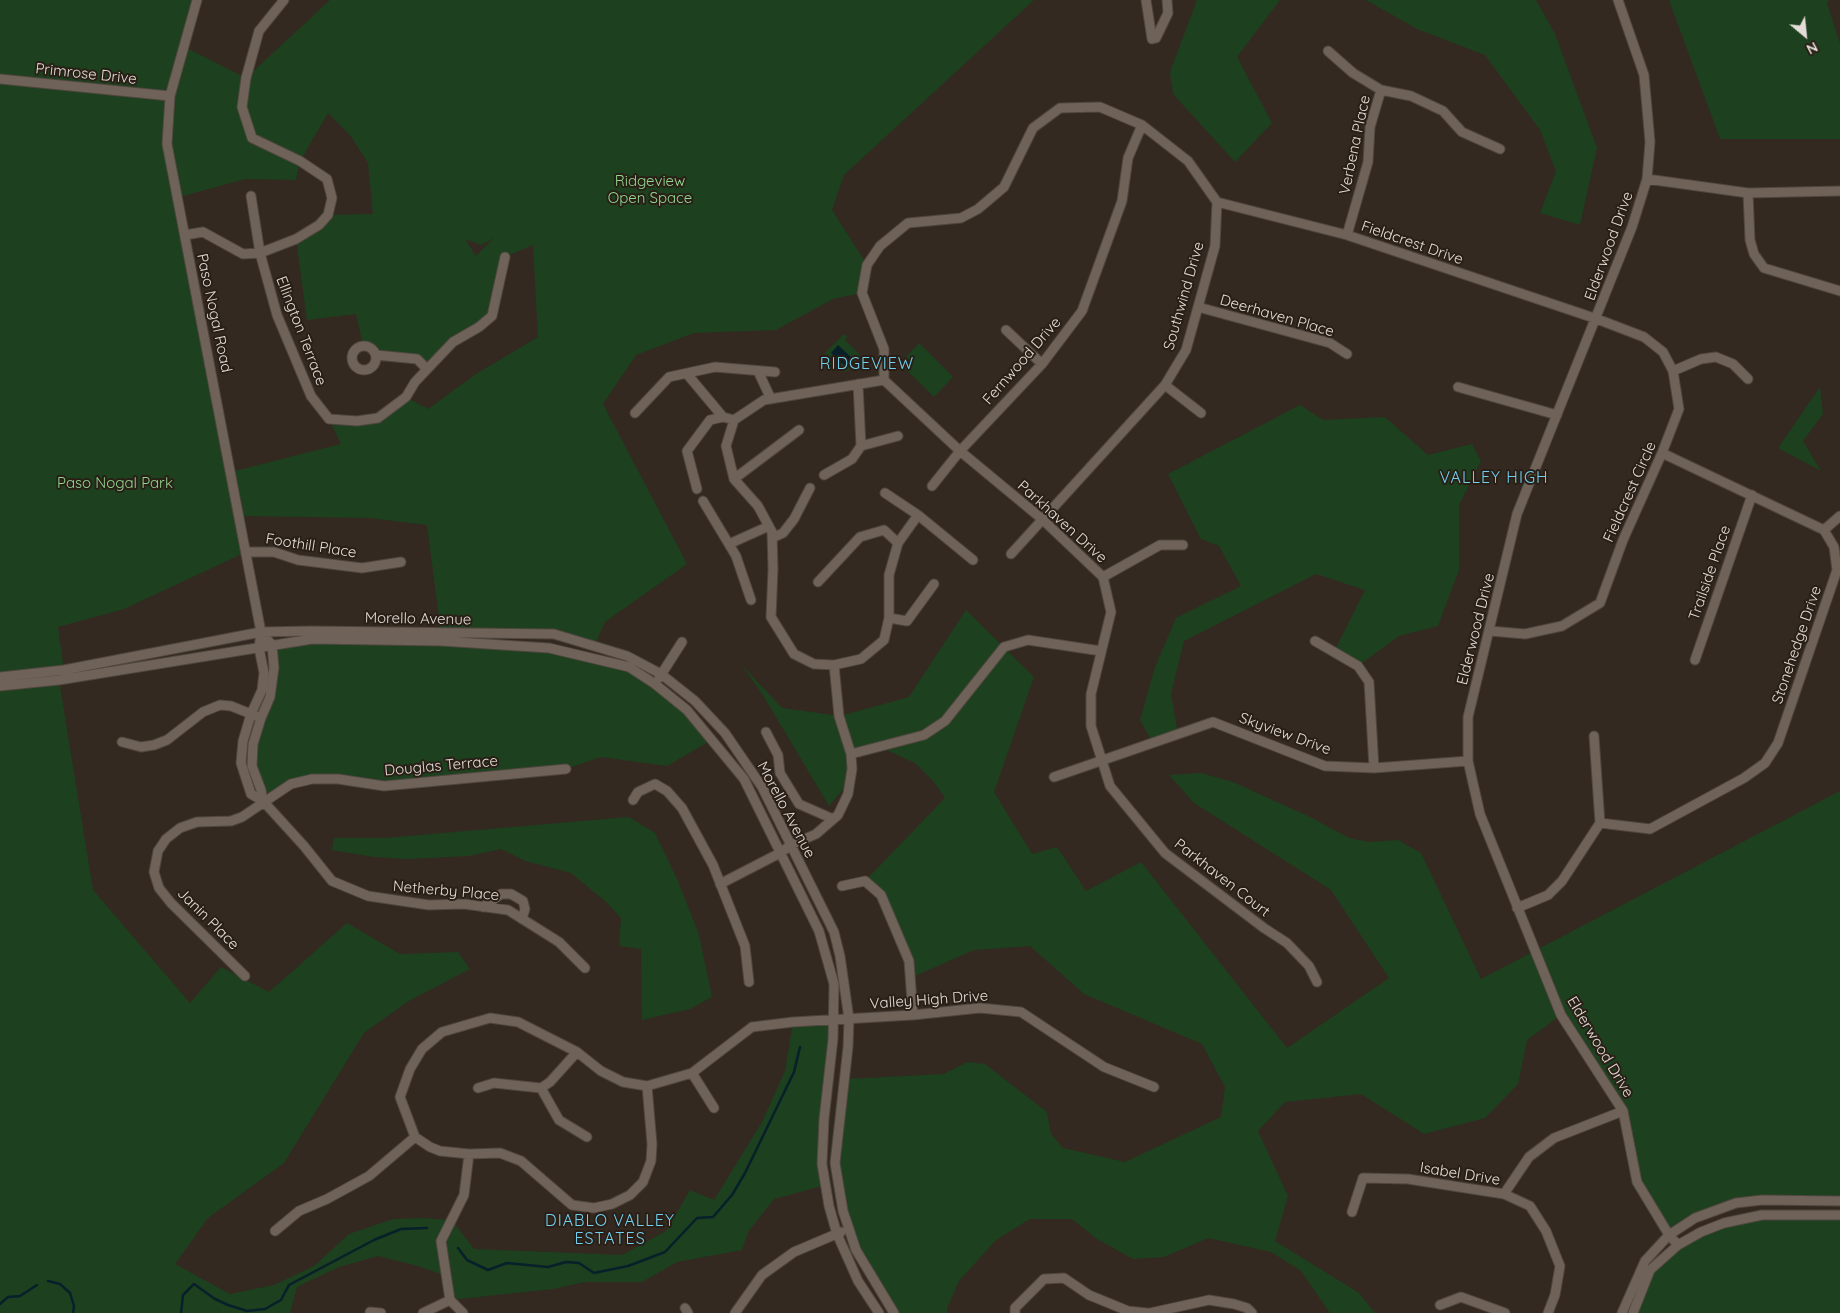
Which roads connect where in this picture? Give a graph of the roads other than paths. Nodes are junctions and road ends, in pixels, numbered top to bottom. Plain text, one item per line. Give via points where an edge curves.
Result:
1 (197, 0) edge
2 (284, 0) edge
3 (1146, 0) edge
4 (1167, 0) edge
5 (1618, 0) edge
6 (1328, 52) dead end
7 (0, 79) edge
8 (1381, 90) junction
9 (170, 96) junction
10 (1142, 125) junction
11 (1500, 149) dead end
12 (1647, 179) junction
13 (1840, 191) edge
14 (1748, 194) junction
15 (251, 196) dead end
16 (1217, 202) junction
17 (185, 235) junction
18 (1347, 235) junction
19 (260, 253) junction
20 (505, 257) dead end
21 (1840, 291) edge
22 (1198, 308) junction
23 (1596, 319) junction
24 (1006, 330) dead end
25 (1347, 354) dead end
26 (376, 355) dead end
27 (1042, 364) junction
28 (427, 369) junction
29 (1673, 370) junction
30 (758, 371) junction
31 (775, 372) dead end
32 (687, 374) junction
33 (1748, 378) dead end
34 (884, 380) junction
35 (858, 384) junction
36 (1165, 385) junction
37 (1458, 387) dead end
38 (771, 399) junction
39 (1201, 413) dead end
40 (635, 414) dead end
41 (1557, 415) junction
42 (723, 417) junction
43 (734, 420) junction
44 (799, 430) dead end
45 (898, 436) dead end
46 (860, 446) junction
47 (960, 451) junction
48 (1662, 453) junction
49 (824, 475) dead end
50 (734, 479) junction
51 (932, 486) dead end
52 (810, 488) dead end
53 (697, 489) dead end
54 (885, 493) dead end
55 (1752, 495) junction
56 (703, 501) dead end
57 (918, 515) junction
58 (1840, 516) edge
59 (1042, 519) junction
60 (769, 526) junction
61 (1824, 530) junction
62 (772, 538) junction
63 (898, 543) junction
64 (729, 544) junction
65 (1183, 545) dead end
66 (246, 552) junction
67 (1011, 554) dead end
68 (973, 560) dead end
69 (401, 562) dead end
70 (1103, 577) junction
71 (818, 582) dead end
72 (934, 584) dead end
73 (752, 600) dead end
74 (889, 618) junction
75 (1490, 630) junction
76 (262, 632) junction
77 (1315, 641) dead end
78 (682, 642) dead end
79 (272, 645) junction
80 (259, 648) junction
81 (1101, 651) junction
82 (1695, 660) dead end
83 (834, 666) junction
84 (661, 674) junction
85 (0, 677) edge
86 (655, 684) junction
87 (0, 686) edge
88 (251, 714) junction
89 (261, 718) junction
90 (766, 732) dead end
91 (1594, 736) dead end
92 (122, 742) dead end
93 (851, 754) junction
94 (1468, 761) junction
95 (1101, 762) junction
96 (1374, 768) junction
97 (566, 769) dead end
98 (1054, 777) dead end
99 (634, 800) dead end
100 (263, 801) junction
101 (833, 819) junction
102 (1600, 823) junction
103 (791, 845) junction
104 (780, 853) junction
105 (720, 884) junction
106 (842, 886) dead end
107 (483, 907) junction
108 (1517, 908) junction
109 (522, 919) junction
110 (585, 968) dead end
111 (245, 976) dead end
112 (749, 982) dead end
113 (1318, 982) dead end
114 (913, 1016) junction
115 (849, 1019) junction
116 (834, 1020) junction
117 (577, 1052) junction
118 (692, 1073) junction
119 (647, 1086) junction
120 (1154, 1087) dead end
121 (478, 1088) dead end
122 (540, 1088) junction
123 (714, 1108) dead end
124 (1623, 1111) junction
125 (415, 1137) junction
126 (587, 1137) dead end
127 (469, 1154) junction
128 (1504, 1194) junction
129 (1840, 1201) edge
130 (1352, 1212) dead end
131 (1840, 1215) edge
132 (848, 1229) junction
133 (275, 1231) dead end
134 (837, 1234) junction
135 (1670, 1235) junction
136 (1678, 1245) junction
137 (450, 1300) junction
138 (1440, 1305) dead end
139 (370, 1312) dead end
140 (382, 1313) edge
141 (423, 1313) edge
142 (463, 1313) edge
143 (735, 1313) edge
144 (879, 1313) edge
145 (894, 1313) edge
146 (1015, 1313) edge
147 (1149, 1313) edge
148 (1252, 1313) edge
149 (1505, 1313) edge
150 (1548, 1313) edge
151 (1622, 1313) edge
152 (1632, 1313) edge

1 - 9 street, Paso Nogal Road
2 - 19 street via 259,31 242,107 252,138 300,161 327,179 332,198 328,215 319,224 296,240
3 - 4 street via 1152,39 1156,38 1168,13
5 - 12 street, Elderwood Drive via 1644,75 1650,142
6 - 8 street
7 - 9 street, Primrose Drive
8 - 11 street via 1411,96 1443,111 1462,132
8 - 18 street, Verbena Place via 1370,127 1368,162
9 - 17 street, Paso Nogal Road via 167,144
10 - 16 street via 1188,161
10 - 27 street, Fernwood Drive via 1128,158 1122,201 1082,311
10 - 34 street via 1100,107 1060,108 1033,128 1004,187 978,209 960,218 908,223 880,246 867,265 862,292 884,349
12 - 14 street
12 - 23 street, Elderwood Drive
13 - 14 street
14 - 21 street via 1750,240 1754,254 1764,268
15 - 19 street
16 - 18 street, Fieldcrest Drive
16 - 22 street, Southwind Drive via 1215,246
17 - 19 street via 202,232 243,254
17 - 66 street, Paso Nogal Road
18 - 23 street, Fieldcrest Drive
19 - 28 street, Ellington Terrace via 277,315 311,396 329,419 357,421 378,418 406,397
20 - 28 street, Ellington Terrace via 492,316 452,342
22 - 25 street, Deerhaven Place via 1330,343
22 - 36 street, Southwind Drive via 1186,350
23 - 29 street, Fieldcrest Circle via 1644,337 1663,352
23 - 41 street, Elderwood Drive
24 - 27 street
26 - 28 street via 417,359
27 - 47 street, Fernwood Drive
29 - 33 street via 1716,356 1733,364
29 - 48 street, Fieldcrest Circle via 1679,409
30 - 31 street
30 - 32 street via 715,367
30 - 38 street
32 - 40 street via 669,377
32 - 42 street
34 - 35 street
34 - 47 street, Parkhaven Drive
35 - 38 street
35 - 46 street
36 - 39 street
36 - 59 street, Southwind Drive
37 - 41 street
38 - 43 street via 764,400
41 - 75 street, Elderwood Drive via 1517,514
42 - 43 street
42 - 53 street via 710,420 687,451
43 - 50 street via 726,446
44 - 50 street
45 - 46 street
46 - 49 street via 852,459
47 - 51 street, Fernwood Drive
47 - 59 street, Parkhaven Drive
48 - 55 street
48 - 75 street, Fieldcrest Circle via 1623,540 1600,603 1562,626 1525,634
50 - 60 street via 758,506
52 - 62 street via 794,519 783,532
54 - 57 street
55 - 61 street
55 - 82 street, Trailside Place
56 - 64 street
57 - 63 street
57 - 68 street
58 - 61 street
59 - 67 street, Southwind Drive
59 - 70 street, Parkhaven Drive
60 - 62 street
60 - 64 street
61 - 102 street, Stonehedge Drive via 1834,547 1837,570 1778,743 1766,763 1650,829
62 - 83 street via 771,617 794,654 814,664
63 - 71 street via 884,530 860,537
63 - 74 street via 889,575
64 - 73 street
65 - 70 street via 1160,545
66 - 69 street, Foothill Place via 274,552 298,560 362,568
66 - 76 street, Paso Nogal Road
70 - 81 street, Parkhaven Drive via 1111,612
72 - 74 street via 907,621
74 - 83 street via 884,640 861,659
75 - 94 street, Elderwood Drive via 1468,717
76 - 79 street
76 - 80 street
76 - 84 street, Morello Avenue via 554,634 627,656
76 - 85 street, Morello Avenue via 64,670
77 - 96 street via 1358,666 1369,682
78 - 84 street
79 - 80 street, Morello Avenue
79 - 86 street, Morello Avenue via 312,639 441,641 549,648 629,667
79 - 89 street via 274,668 270,697
80 - 87 street, Morello Avenue via 59,680
80 - 88 street, Netherby Place via 264,673 262,690
81 - 93 street via 1028,640 1004,647 945,721 924,735
81 - 95 street, Parkhaven Drive via 1091,694 1091,726
83 - 93 street via 840,716
84 - 86 street
84 - 103 street, Morello Avenue via 695,701 725,732 762,787
86 - 104 street, Morello Avenue via 687,710 744,779
88 - 89 street
88 - 92 street via 220,705 203,712 167,740 154,745 141,747
88 - 100 street, Netherby Place via 241,763 251,794
89 - 100 street via 253,744 252,766
90 - 101 street via 778,755 780,773 799,804
91 - 102 street
93 - 101 street via 848,794
94 - 96 street, Skyview Drive
94 - 108 street, Elderwood Drive via 1480,814
95 - 96 street, Skyview Drive via 1214,722 1325,766
95 - 98 street, Skyview Drive
95 - 113 street, Parkhaven Court via 1110,786 1165,853 1287,943 1309,966
97 - 100 street, Douglas Terrace via 384,786 338,779 312,779 291,784
99 - 105 street via 638,792 650,785 655,784 666,791 682,808
100 - 107 street, Netherby Place via 332,881 368,896
100 - 111 street, Janin Place via 231,821 197,822 180,828 162,845 154,872 159,888 171,903
101 - 103 street via 816,834
102 - 108 street via 1562,881 1548,895
103 - 104 street
103 - 115 street, Morello Avenue via 834,932
104 - 105 street
104 - 116 street, Morello Avenue via 819,931 834,984
105 - 112 street via 745,946
106 - 114 street via 865,882 881,895 909,961
107 - 109 street, Netherby Place via 508,910
107 - 109 street via 500,894 511,894 523,901
108 - 124 street, Elderwood Drive via 1561,1015
109 - 110 street, Netherby Place via 559,942
114 - 115 street, Valley High Drive
114 - 120 street, Valley High Drive via 980,1008 1021,1012 1104,1067
115 - 116 street, Valley High Drive
115 - 132 street, Morello Avenue via 835,1163
116 - 118 street, Valley High Drive via 752,1027
116 - 134 street, Morello Avenue via 822,1164
117 - 119 street via 601,1071 623,1082
117 - 122 street via 550,1082
117 - 125 street via 518,1022 490,1018 442,1032 422,1050 410,1069 400,1097
118 - 119 street
118 - 123 street
119 - 127 street via 652,1161 643,1182 630,1195 612,1204 594,1208 572,1205 521,1161 500,1153
121 - 122 street via 494,1083
122 - 126 street via 559,1120
124 - 128 street via 1554,1138 1530,1157
124 - 135 street, Elderwood Drive via 1637,1182
125 - 127 street via 440,1151
125 - 133 street via 369,1176 299,1211
127 - 137 street via 464,1195 441,1241
128 - 130 street, Isabel Drive via 1408,1180 1363,1178
128 - 150 street, Isabel Drive via 1530,1206 1546,1231 1560,1266
129 - 135 street via 1736,1203 1695,1218
131 - 136 street via 1762,1215 1724,1223
132 - 134 street
132 - 145 street, Morello Avenue via 856,1250
134 - 143 street via 794,1252 762,1275
134 - 144 street, Morello Avenue via 858,1281
135 - 136 street, Elderwood Drive
135 - 151 street via 1645,1261
136 - 152 street via 1650,1270
137 - 141 street
137 - 142 street
138 - 149 street via 1461,1297
139 - 140 street
146 - 147 street via 1015,1308 1044,1279 1064,1278 1089,1295 1128,1311
147 - 148 street via 1209,1300 1234,1304

